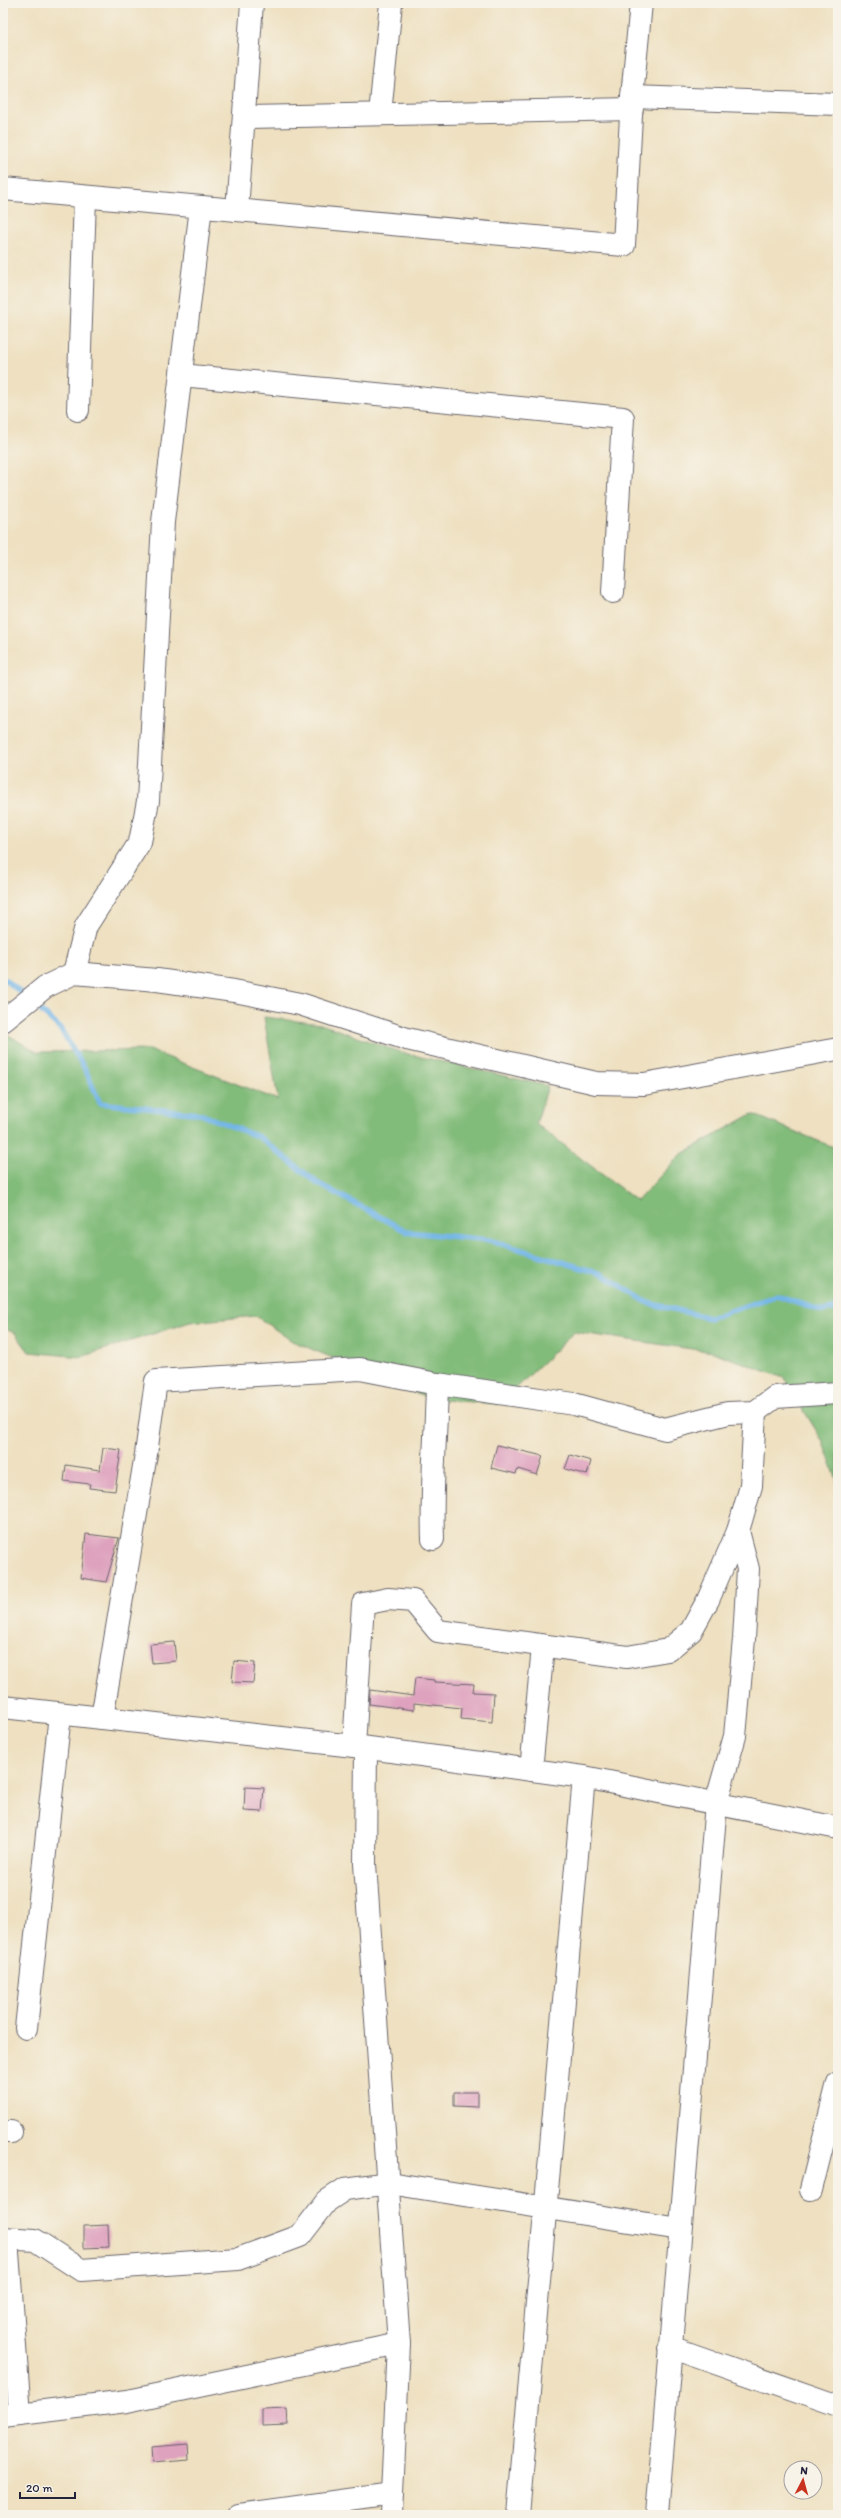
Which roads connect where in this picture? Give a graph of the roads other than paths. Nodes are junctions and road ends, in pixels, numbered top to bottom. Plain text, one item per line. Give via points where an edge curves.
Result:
1 (252, 3) edge
2 (391, 3) edge
3 (641, 3) edge
4 (632, 103) junction
5 (838, 104) edge
6 (380, 114) junction
7 (244, 117) junction
8 (3, 189) edge
9 (85, 197) junction
10 (201, 207) junction
11 (237, 210) junction
12 (181, 375) junction
13 (78, 410) dead end
14 (613, 592) dead end
15 (74, 973) junction
16 (9, 1017) edge
17 (838, 1049) edge
18 (437, 1384) junction
19 (838, 1393) edge
20 (755, 1412) junction
21 (738, 1531) junction
22 (432, 1539) dead end
23 (543, 1647) junction
24 (3, 1707) edge
25 (60, 1714) junction
26 (102, 1718) junction
27 (360, 1747) junction
28 (531, 1770) junction
29 (584, 1777) junction
30 (716, 1803) junction
31 (838, 1828) edge
32 (26, 2028) dead end
33 (838, 2083) edge
34 (388, 2183) junction
35 (811, 2190) dead end
36 (546, 2207) junction
37 (680, 2228) junction
38 (5, 2239) edge
39 (399, 2344) junction
40 (670, 2347) junction
41 (838, 2406) edge
42 (12, 2415) edge
43 (392, 2504) edge
44 (239, 2515) edge
45 (518, 2515) edge
46 (657, 2515) edge

1 - 7 street
2 - 6 street
3 - 4 street
4 - 5 street
4 - 6 street
4 - 11 street via 624,245
6 - 7 street
7 - 11 street
8 - 9 street
9 - 10 street
9 - 13 street
10 - 11 street
10 - 12 street
12 - 14 street via 622,418
12 - 15 street via 163,522 148,801 140,842 86,926
15 - 16 street via 45,987
15 - 17 street via 180,983 300,1004 407,1039 596,1083 644,1084
18 - 20 street via 574,1404 665,1429 728,1413
18 - 22 street
18 - 26 street via 360,1369 156,1382
19 - 20 street via 775,1397
20 - 21 street via 751,1486
21 - 23 street via 708,1600 691,1631 668,1650 626,1657
21 - 30 street via 748,1569 744,1639 735,1736
23 - 27 street via 438,1631 414,1600 388,1599 363,1604
23 - 28 street
24 - 25 street
25 - 26 street
25 - 32 street
26 - 27 street
27 - 28 street
27 - 34 street via 365,1864
28 - 29 street
29 - 30 street
29 - 36 street
30 - 31 street
30 - 37 street
33 - 35 street
34 - 36 street
34 - 38 street via 345,2189 327,2201 300,2236 238,2259 81,2270 35,2240
34 - 39 street
36 - 37 street
36 - 45 street
37 - 40 street
38 - 42 street
39 - 42 street via 126,2401
39 - 43 street
40 - 41 street
40 - 46 street
43 - 44 street

